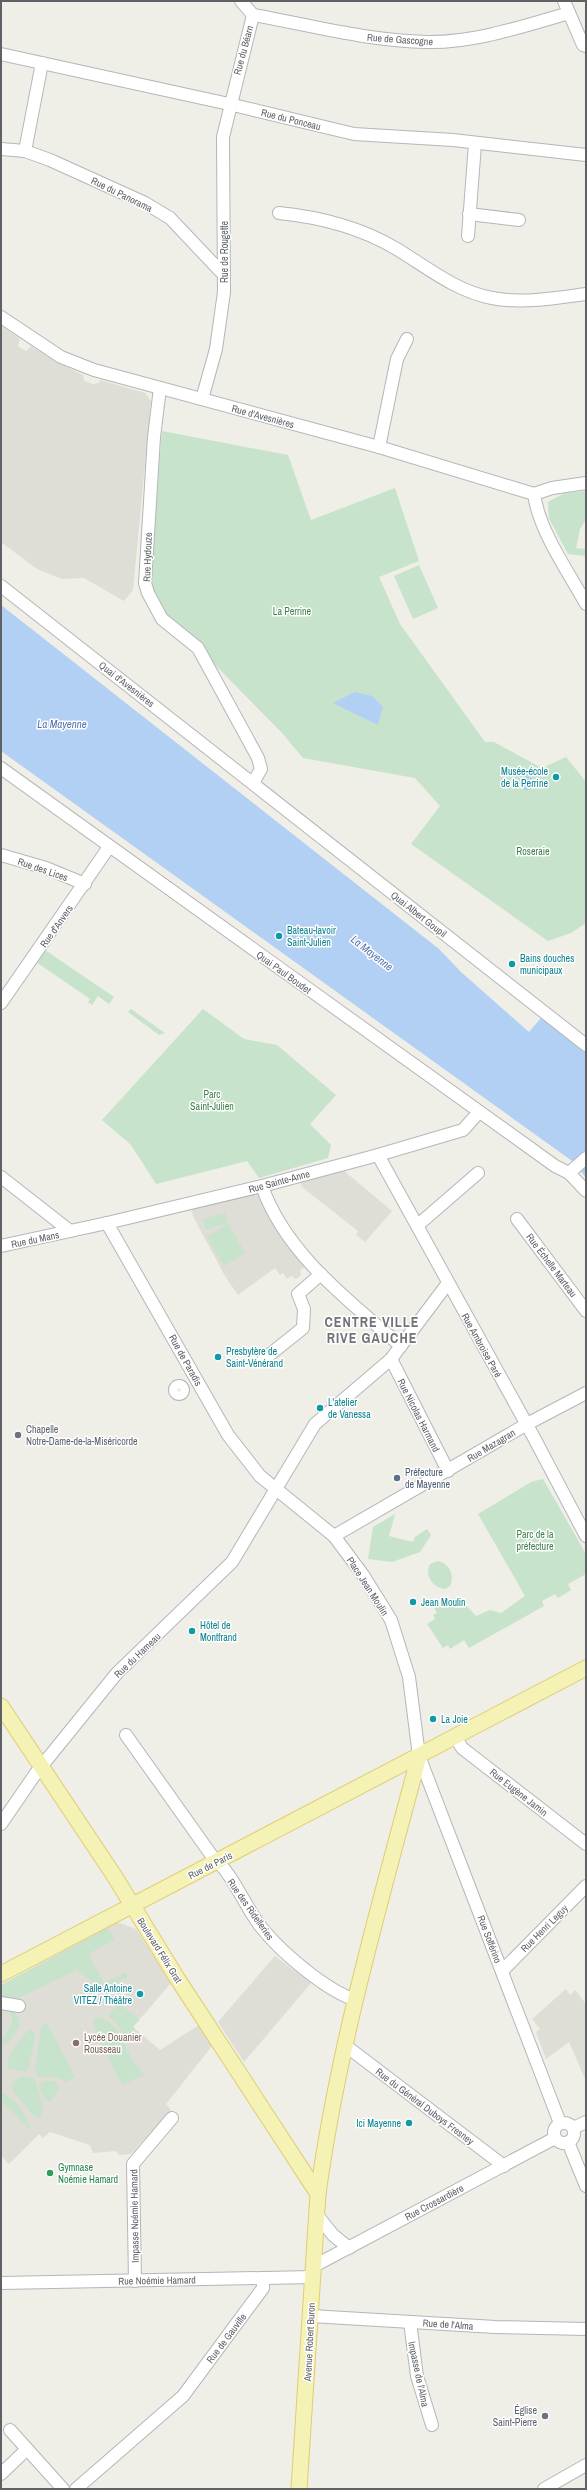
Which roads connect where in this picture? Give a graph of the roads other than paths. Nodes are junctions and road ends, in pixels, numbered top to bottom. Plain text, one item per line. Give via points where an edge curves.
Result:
1 (241, 1) edge
2 (564, 1) edge
3 (569, 13) junction
4 (253, 15) junction
5 (586, 46) edge
6 (1, 54) edge
7 (42, 63) junction
8 (230, 104) junction
9 (475, 144) junction
10 (1, 149) edge
11 (25, 151) junction
12 (586, 156) edge
13 (279, 213) dead end
14 (469, 214) junction
15 (520, 220) dead end
16 (468, 236) dead end
17 (223, 274) junction
18 (586, 294) edge
19 (1, 317) edge
20 (407, 339) dead end
21 (160, 388) junction
22 (202, 399) junction
23 (379, 447) junction
24 (586, 483) edge
25 (534, 494) junction
26 (1, 586) edge
27 (586, 604) edge
28 (1, 768) edge
29 (253, 783) junction
30 (109, 847) junction
31 (1, 855) edge
32 (85, 884) junction
33 (1, 1004) edge
34 (586, 1045) edge
35 (479, 1112) junction
36 (378, 1155) junction
37 (586, 1158) edge
38 (478, 1173) dead end
39 (569, 1173) junction
40 (1, 1177) edge
41 (262, 1186) junction
42 (586, 1191) edge
43 (517, 1219) dead end
44 (107, 1223) junction
45 (418, 1225) junction
46 (70, 1231) junction
47 (1, 1246) edge
48 (321, 1274) junction
49 (448, 1283) junction
50 (586, 1311) edge
51 (401, 1346) junction
52 (391, 1358) junction
53 (263, 1360) dead end
54 (196, 1380) junction
55 (183, 1389) dead end
56 (586, 1393) edge
57 (527, 1424) junction
58 (448, 1471) junction
59 (275, 1489) junction
60 (334, 1536) junction
61 (586, 1536) edge
62 (586, 1668) edge
63 (1, 1706) edge
64 (126, 1735) dead end
65 (455, 1736) junction
66 (419, 1756) junction
67 (41, 1768) junction
68 (1, 1824) edge
69 (586, 1844) edge
70 (218, 1861) junction
71 (586, 1886) edge
72 (131, 1904) junction
73 (502, 1971) junction
74 (1, 1974) edge
75 (356, 2000) junction
76 (1, 2004) edge
77 (19, 2006) dead end
78 (346, 2046) junction
79 (172, 2118) dead end
80 (586, 2122) edge
81 (560, 2123) junction
82 (573, 2128) junction
83 (278, 2133) junction
84 (555, 2138) junction
85 (568, 2142) junction
86 (323, 2160) junction
87 (504, 2166) junction
88 (586, 2186) edge
89 (318, 2194) junction
90 (317, 2215) junction
91 (349, 2248) junction
92 (313, 2272) junction
93 (263, 2278) junction
94 (135, 2280) junction
95 (1, 2283) edge
96 (311, 2316) junction
97 (410, 2322) junction
98 (586, 2329) edge
99 (432, 2425) dead end
100 (10, 2430) dead end
101 (28, 2449) junction
102 (586, 2465) edge
103 (1, 2474) edge
104 (63, 2489) edge
105 (76, 2489) edge
106 (299, 2489) edge
107 (544, 2489) edge

1 - 4 street, Rue du Béarn
2 - 3 street
3 - 4 street, Rue de Gascogne via 503,32 428,42 376,39
3 - 5 street via 583,45
4 - 8 street, Rue du Béarn
6 - 7 street, Rue du Ponceau
7 - 8 street, Rue du Ponceau
7 - 11 street
8 - 9 street, Rue du Ponceau via 354,134 453,140
8 - 17 street, Rue de Rougette via 223,137
9 - 12 street, Rue du Ponceau
9 - 14 street
10 - 11 street, Rue du Panorama
11 - 17 street, Rue du Panorama via 145,203 170,218
13 - 18 street via 331,223 364,233 396,249 448,282 491,298 530,300
14 - 15 street
14 - 16 street
17 - 22 street, Rue de Rougette via 221,321
19 - 21 street, Rue d'Avesnières via 61,357 94,370
20 - 23 street via 397,360
21 - 22 street, Rue d'Avesnières
21 - 29 street, Rue Hydouze via 154,437 145,583 162,619 198,648 258,758 261,769
22 - 23 street, Rue d'Avesnières
23 - 25 street, Rue d'Avesnières
24 - 25 street via 552,488
25 - 27 street via 537,511
26 - 29 street, Quai d'Avesnières
28 - 30 street, Quai Paul Boudet
29 - 34 street, Quai Albert Goupil
30 - 32 street, Rue d'Anvers
30 - 35 street, Quai Paul Boudet
31 - 32 street, Rue des Lices via 46,868
32 - 33 street, Rue d'Anvers
35 - 36 street, Rue Sainte-Anne via 463,1130
35 - 39 street, Quai Paul Boudet
36 - 41 street, Rue Sainte-Anne
36 - 45 street, Rue Ambroise Paré
37 - 39 street
38 - 45 street
39 - 42 street, Quai Paul Boudet
40 - 46 street
41 - 44 street, Rue Sainte-Anne
41 - 48 street via 267,1199 298,1249
43 - 50 street, Rue Échelle Marteau
44 - 46 street, Rue Sainte-Anne
44 - 54 street, Rue de Paradis
45 - 49 street, Rue Ambroise Paré
46 - 47 street, Rue du Mans
48 - 51 street
48 - 53 street via 298,1294 304,1309 303,1328
49 - 51 street, Rue du Hameau
49 - 57 street, Rue Ambroise Paré
51 - 52 street, Rue du Hameau
52 - 58 street, Rue Nicolas Harmand
52 - 59 street, Rue du Hameau via 315,1424
54 - 55 street
54 - 59 street, Rue de Paradis via 228,1435 260,1476
56 - 57 street, Rue Mazagran
57 - 58 street, Rue Mazagran
57 - 61 street, Rue Ambroise Paré
58 - 60 street, Rue Mazagran
59 - 60 street, Rue de Paradis
59 - 67 street, Rue du Hameau via 232,1562 117,1673
60 - 66 street, Place Jean Moulin via 374,1591 393,1626 409,1677
62 - 65 main road, Rue de Paris
63 - 67 main road, Boulevard Félix Grat
64 - 70 street, Rue des Ridelleries
65 - 66 main road, Rue de Paris
65 - 69 street, Rue Eugène Jamin via 462,1748
66 - 70 main road, Rue de Paris
66 - 73 street, Rue Solférino
66 - 75 main road, Avenue Robert Buron
67 - 68 street, Rue du Hameau
67 - 72 main road, Boulevard Félix Grat
70 - 72 main road, Rue de Paris
70 - 75 street, Rue des Ridelleries via 258,1923 274,1942 336,1992
71 - 73 street, Rue Henri Leguy
72 - 74 main road, Rue de Paris
72 - 83 main road, Boulevard Félix Grat
73 - 81 street, Rue Solférino
75 - 78 main road, Avenue Robert Buron
76 - 77 street
78 - 86 main road, Avenue Robert Buron
78 - 87 street, Rue du Général Duboys Fresney
79 - 94 street, Impasse Noémie Hamard via 133,2164
80 - 82 street
81 - 82 street via 569,2124
81 - 84 street via 554,2129
82 - 85 street via 574,2135
83 - 86 main road via 286,2135 300,2159 313,2163
83 - 89 main road, Boulevard Félix Grat
84 - 85 street via 562,2143
84 - 87 street, Rue Crossardière
85 - 88 street
86 - 89 main road, Avenue Robert Buron
87 - 91 street, Rue Crossardière
89 - 90 main road, Avenue Robert Buron
90 - 91 street via 332,2235
90 - 92 main road, Avenue Robert Buron
91 - 92 street, Rue Crossardière
92 - 93 street, Rue Noémie Hamard
92 - 96 main road, Avenue Robert Buron
93 - 94 street, Rue Noémie Hamard
93 - 105 street, Rue de Gauville via 263,2288 183,2396
94 - 95 street, Rue Noémie Hamard
96 - 97 street, Rue de l'Alma
96 - 106 main road, Avenue Robert Buron
97 - 98 street, Rue de l'Alma
97 - 99 street, Impasse de l'Alma via 417,2376
100 - 101 street
101 - 103 street
101 - 104 street
102 - 107 street

